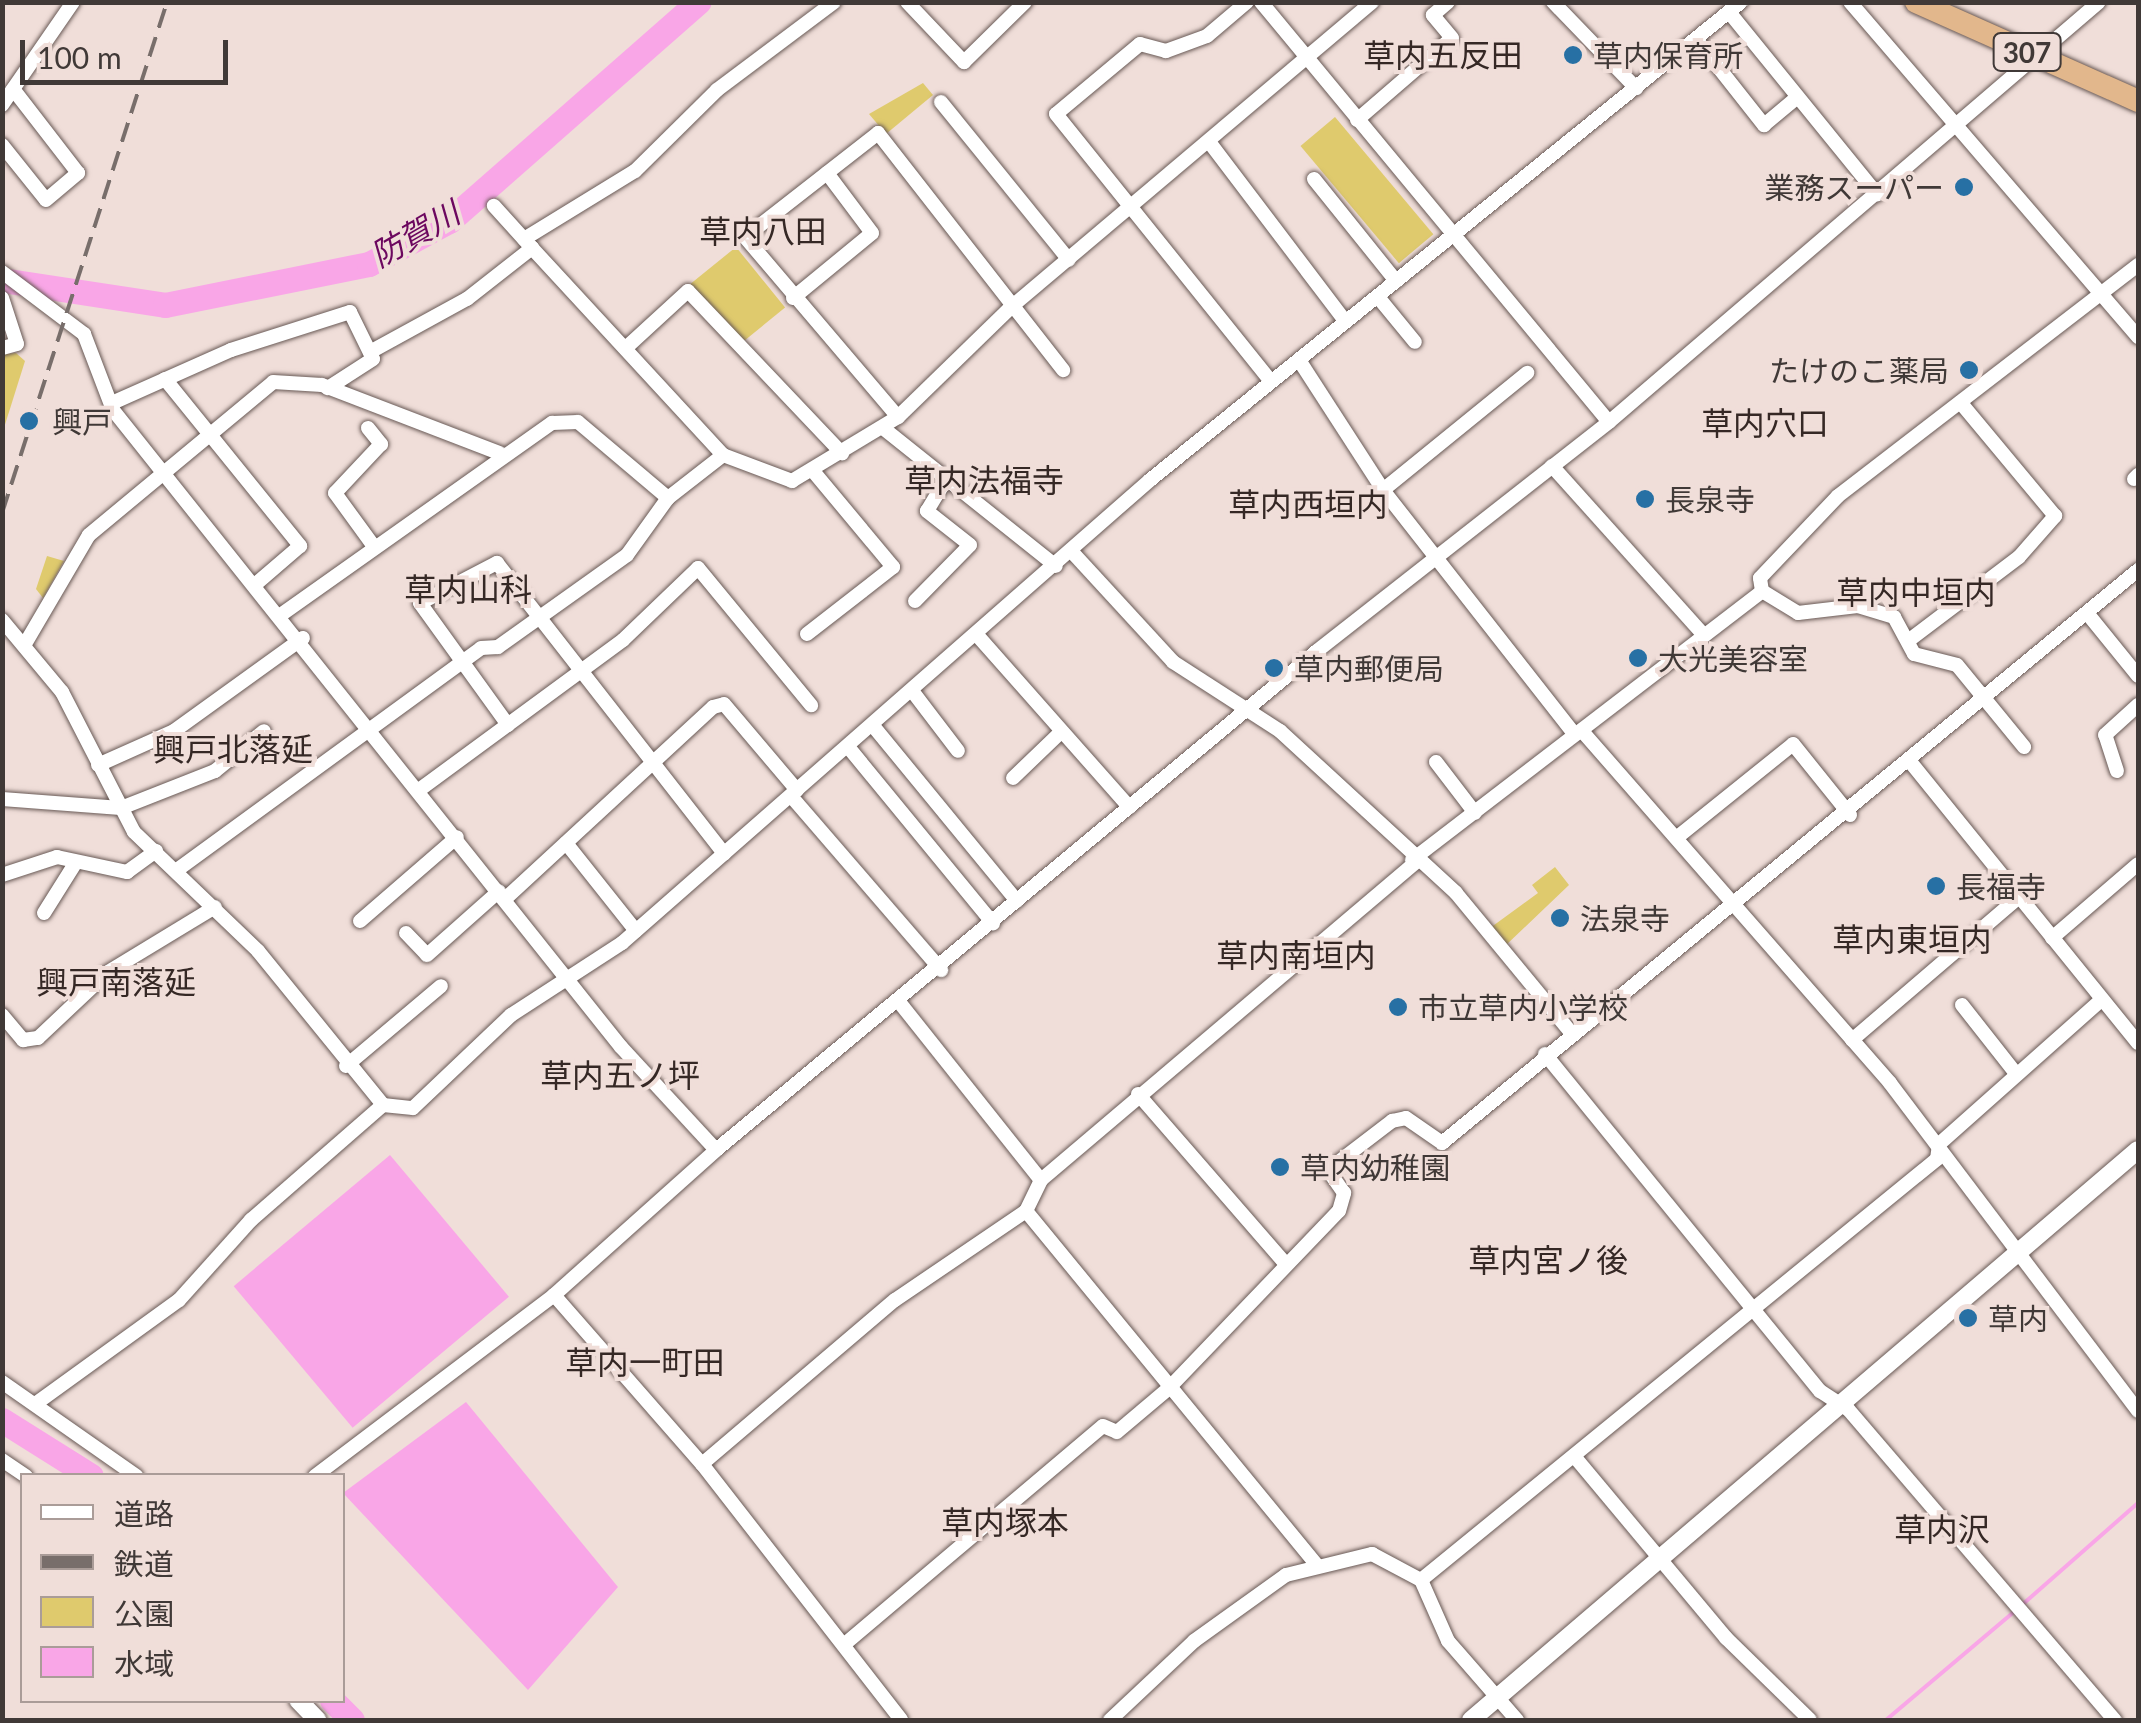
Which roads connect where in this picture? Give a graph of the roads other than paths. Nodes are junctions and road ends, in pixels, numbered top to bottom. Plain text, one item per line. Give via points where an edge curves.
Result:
1 (73, 2) edge
2 (834, 2) edge
3 (907, 2) edge
4 (1025, 2) edge
5 (1246, 2) edge
6 (1261, 2) edge
7 (1372, 2) edge
8 (1448, 2) edge
9 (1553, 2) edge
10 (1850, 2) edge
11 (1916, 2) edge
12 (2098, 2) edge
13 (1735, 8) edge
14 (1696, 40) junction
15 (2034, 54) junction
16 (1308, 61) junction
17 (13, 88) junction
18 (1636, 88) junction
19 (1795, 99) junction
20 (2138, 100) edge
21 (940, 102) dead end
22 (2, 105) edge
23 (1357, 120) junction
24 (1956, 125) junction
25 (1210, 143) junction
26 (2, 145) edge
27 (827, 173) junction
28 (1314, 180) dead end
29 (1877, 194) junction
30 (494, 206) dead end
31 (1127, 213) junction
32 (1450, 236) junction
33 (528, 243) junction
34 (1069, 260) junction
35 (2138, 265) edge
36 (2, 272) edge
37 (1396, 282) junction
38 (2104, 293) junction
39 (1378, 297) junction
40 (2, 298) edge
41 (793, 298) junction
42 (1010, 308) junction
43 (1345, 321) junction
44 (2138, 337) edge
45 (1415, 342) dead end
46 (629, 345) junction
47 (2, 348) edge
48 (370, 352) junction
49 (1300, 360) junction
50 (1063, 370) dead end
51 (1527, 373) dead end
52 (165, 379) junction
53 (1271, 381) junction
54 (328, 388) junction
55 (1960, 402) junction
56 (112, 403) junction
57 (898, 417) junction
58 (1608, 422) junction
59 (368, 428) dead end
60 (884, 428) junction
61 (208, 433) junction
62 (500, 453) junction
63 (842, 453) junction
64 (722, 455) junction
65 (1552, 466) junction
66 (164, 468) junction
67 (813, 471) junction
68 (947, 478) junction
69 (1384, 490) junction
70 (668, 498) junction
71 (372, 544) junction
72 (1072, 552) junction
73 (1436, 556) junction
74 (1056, 566) junction
75 (2138, 570) edge
76 (257, 583) junction
77 (1762, 591) junction
78 (915, 601) dead end
79 (2087, 613) junction
80 (282, 614) junction
81 (2, 620) edge
82 (534, 622) junction
83 (1702, 632) junction
84 (807, 634) dead end
85 (978, 635) junction
86 (303, 638) junction
87 (1908, 641) junction
88 (25, 644) junction
89 (457, 666) junction
90 (578, 673) junction
91 (2138, 676) edge
92 (913, 692) junction
93 (1984, 698) junction
94 (811, 705) dead end
95 (2138, 705) edge
96 (1249, 709) junction
97 (508, 724) junction
98 (874, 727) junction
99 (373, 730) junction
100 (264, 731) dead end
101 (1578, 731) junction
102 (1061, 732) junction
103 (2024, 747) dead end
104 (849, 748) junction
105 (958, 750) dead end
106 (1436, 762) dead end
107 (1912, 764) junction
108 (98, 765) junction
109 (650, 765) junction
110 (2117, 771) dead end
111 (1013, 778) dead end
112 (419, 790) junction
113 (794, 793) junction
114 (2, 800) edge
115 (1129, 807) junction
116 (121, 808) junction
117 (1475, 813) junction
118 (1850, 815) junction
119 (1680, 836) junction
120 (457, 837) junction
121 (566, 843) junction
122 (156, 852) junction
123 (724, 854) junction
124 (76, 862) junction
125 (1414, 862) junction
126 (2138, 864) edge
127 (178, 870) junction
128 (2, 875) edge
129 (502, 895) junction
130 (2018, 897) junction
131 (1017, 901) junction
132 (1736, 904) junction
133 (215, 906) junction
134 (44, 914) dead end
135 (360, 921) dead end
136 (993, 923) junction
137 (636, 932) junction
138 (406, 933) dead end
139 (2052, 938) junction
140 (940, 970) junction
141 (569, 981) junction
142 (441, 986) dead end
143 (2101, 1000) junction
144 (900, 1003) junction
145 (1962, 1005) dead end
146 (2, 1015) edge
147 (1570, 1030) junction
148 (1852, 1040) junction
149 (2138, 1043) edge
150 (1545, 1054) junction
151 (346, 1066) junction
152 (2014, 1071) junction
153 (1138, 1094) junction
154 (383, 1105) junction
155 (716, 1150) junction
156 (2138, 1150) edge
157 (1938, 1153) junction
158 (1041, 1180) junction
159 (1026, 1211) junction
160 (2012, 1256) junction
161 (1284, 1262) junction
162 (554, 1295) junction
163 (1759, 1307) junction
164 (2, 1382) edge
165 (1169, 1388) junction
166 (38, 1402) junction
167 (1833, 1405) junction
168 (2138, 1411) edge
169 (1574, 1456) junction
170 (702, 1464) junction
171 (132, 1473) edge
172 (319, 1473) edge
173 (1656, 1557) junction
174 (1316, 1564) junction
175 (1421, 1580) junction
176 (846, 1643) junction
177 (1494, 1697) junction
178 (901, 1720) edge
179 (1110, 1720) edge
180 (1471, 1720) edge
181 (1517, 1720) edge
182 (1810, 1720) edge
183 (2116, 1720) edge

1 - 17 street
2 - 33 street via 717,90 635,171
3 - 4 street via 964,62
5 - 31 street via 1207,36 1166,52 1140,44 1056,114
6 - 16 street
7 - 16 street
8 - 23 street via 1433,15 1452,38
9 - 18 street
10 - 24 street
11 - 15 highway, 307
12 - 15 street
13 - 14 street
13 - 19 street
14 - 18 street
14 - 19 street via 1764,125
15 - 20 highway, 307
15 - 24 street
16 - 23 street
16 - 25 street
17 - 22 street
17 - 26 street via 78,172 46,200
18 - 32 street
19 - 29 street
21 - 34 street
23 - 32 street
24 - 29 street
24 - 38 street
25 - 31 street
25 - 43 street
27 - 41 street via 872,233
27 - 41 street via 745,237
27 - 42 street via 878,133
28 - 37 street
29 - 58 street
30 - 33 street
31 - 34 street
31 - 53 street
32 - 37 street
32 - 58 street
33 - 46 street
33 - 48 street via 467,299
34 - 42 street
35 - 38 street
36 - 56 street via 84,334
37 - 39 street
38 - 44 street
38 - 55 street
39 - 43 street
39 - 45 street
40 - 47 street via 17,344
41 - 57 street
42 - 50 street
42 - 57 street
43 - 49 street
46 - 63 street via 688,290
46 - 64 street
48 - 52 street via 350,312
48 - 54 street via 374,359
49 - 53 street
49 - 69 street
51 - 69 street
52 - 56 street
52 - 61 street
53 - 72 street
54 - 61 street via 274,382
54 - 62 street
55 - 77 street via 1838,496 1760,578
55 - 87 street via 2055,516 2019,557
56 - 66 street
57 - 60 street
58 - 65 street
59 - 71 street via 382,444 335,493
60 - 63 street
60 - 68 street
61 - 66 street
61 - 76 street via 300,546
62 - 70 street via 568,419
62 - 71 street
63 - 67 street
64 - 67 street via 792,481
64 - 70 street
65 - 73 street
65 - 83 street
66 - 76 street
66 - 88 street via 88,535
67 - 84 street via 893,567
68 - 74 street
68 - 78 street via 926,510 970,546
69 - 73 street
70 - 82 street via 628,556
71 - 80 street
72 - 74 street
72 - 96 street via 1173,662
73 - 96 street
73 - 101 street
74 - 85 street
75 - 79 street
76 - 80 street
77 - 83 street
77 - 87 street via 1798,613 1858,606 1894,617
79 - 91 street
79 - 93 street
80 - 86 street
81 - 88 street
82 - 89 street
82 - 89 street via 496,563 420,602
82 - 90 street
83 - 101 street
85 - 92 street
85 - 102 street
86 - 99 street
86 - 108 street via 174,731
87 - 93 street via 1914,654 1957,665
88 - 108 street
89 - 97 street
89 - 99 street
90 - 94 street via 698,568
90 - 97 street
90 - 109 street
92 - 98 street
92 - 105 street
93 - 103 street
93 - 107 street
95 - 110 street via 2105,735
96 - 115 street
96 - 125 street
97 - 112 street
98 - 104 street
98 - 131 street
99 - 112 street
99 - 127 street
100 - 116 street via 215,770
101 - 117 street
101 - 119 street
102 - 111 street
102 - 115 street
104 - 113 street
104 - 136 street
106 - 117 street
107 - 118 street
107 - 130 street
108 - 116 street
109 - 113 street via 724,704
109 - 121 street
109 - 123 street
112 - 120 street
113 - 123 street
113 - 140 street
114 - 116 street
115 - 131 street
116 - 122 street
117 - 125 street
118 - 119 street via 1793,744
118 - 132 street
119 - 132 street
120 - 129 street
120 - 135 street
121 - 129 street
121 - 137 street
122 - 124 street via 128,872
122 - 127 street
123 - 137 street
124 - 128 street via 30,860
124 - 134 street
125 - 147 street via 1456,893
125 - 153 street
126 - 139 street
127 - 133 street
129 - 138 street via 427,955
129 - 141 street
130 - 139 street
130 - 148 street
131 - 136 street
132 - 147 street
132 - 148 street
133 - 146 street via 108,972 38,1038 23,1040
133 - 151 street via 292,989
136 - 140 street
137 - 141 street
139 - 143 street
140 - 144 street
141 - 154 street via 510,1015 414,1108
141 - 155 street
142 - 151 street
143 - 149 street
143 - 152 street
144 - 155 street
144 - 158 street
145 - 152 street
147 - 150 street
148 - 157 street
150 - 161 street via 1442,1143 1406,1118 1328,1170 1344,1193 1339,1211
150 - 163 street
151 - 154 street
152 - 157 street
153 - 158 street
153 - 161 street
154 - 166 street via 251,1220 180,1300
155 - 162 street
156 - 160 street
157 - 160 street
157 - 163 street
158 - 159 street
159 - 165 street
159 - 170 street via 895,1300
160 - 167 street
160 - 168 street
161 - 165 street
162 - 170 street
162 - 172 street
163 - 167 street
163 - 169 street
164 - 166 street
165 - 174 street
165 - 176 street via 1117,1432 1103,1426
166 - 171 street
167 - 173 street
167 - 183 street via 1848,1409
169 - 173 street
169 - 175 street
170 - 176 street
173 - 177 street
173 - 182 street
174 - 175 street via 1372,1554
174 - 179 street via 1194,1641
175 - 177 street via 1448,1640
176 - 178 street
177 - 180 street
177 - 181 street

